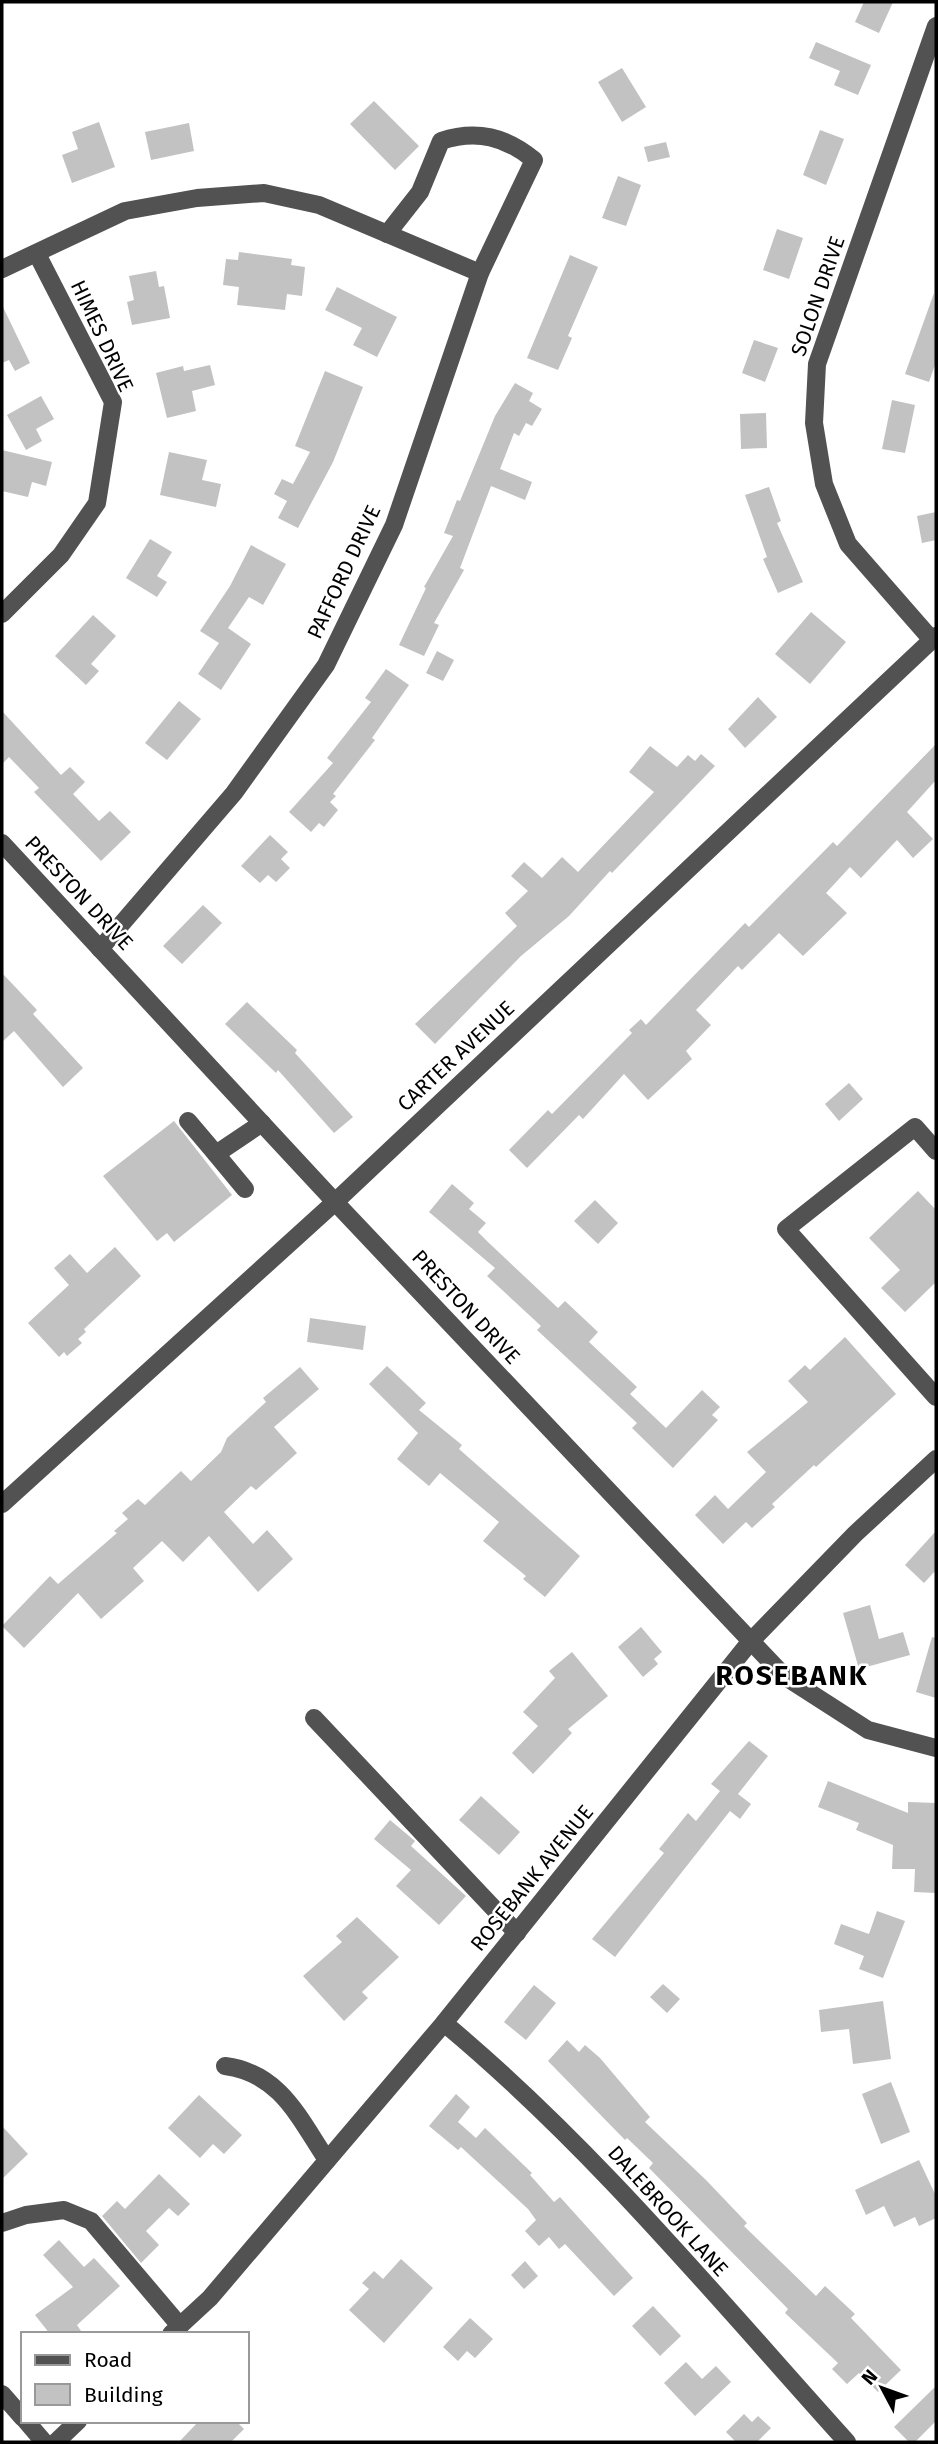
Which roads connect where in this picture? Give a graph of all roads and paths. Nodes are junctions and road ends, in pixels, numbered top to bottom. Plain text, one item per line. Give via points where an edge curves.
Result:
1 (936, 26) edge
2 (387, 233) junction
3 (37, 254) junction
4 (2, 269) edge
5 (480, 272) junction
6 (2, 614) edge
7 (934, 638) edge
8 (2, 843) edge
9 (100, 949) junction
10 (188, 1121) dead end
11 (262, 1123) junction
12 (936, 1152) edge
13 (216, 1154) junction
14 (245, 1189) dead end
15 (335, 1202) junction
16 (936, 1397) edge
17 (936, 1459) edge
18 (2, 1504) edge
19 (750, 1642) junction
20 (314, 1718) dead end
21 (936, 1748) edge
22 (517, 1933) junction
23 (444, 2023) junction
24 (225, 2066) dead end
25 (327, 2160) junction
26 (2, 2223) edge
27 (175, 2330) edge
28 (2, 2394) edge
29 (21, 2416) edge
30 (27, 2423) edge
31 (76, 2423) edge
32 (44, 2442) edge
33 (55, 2442) edge
34 (847, 2442) edge

1 - 7 street, SOLON DRIVE via 817,364 814,424 824,484 848,544
2 - 3 street via 319,205 264,193 197,198 125,211
2 - 5 street
2 - 5 street, PAFFORD DRIVE via 420,192 441,141 473,135 514,144 534,160
3 - 4 street
3 - 6 street, HIMES DRIVE via 113,402 97,503 61,555
5 - 9 street, PAFFORD DRIVE via 394,524 326,664 234,793
7 - 15 street, CARTER AVENUE
8 - 9 street, PRESTON DRIVE
9 - 11 street, PRESTON DRIVE
10 - 13 street
11 - 13 street
11 - 15 street, PRESTON DRIVE
12 - 16 street via 915,1127 786,1229
13 - 14 street
15 - 18 street, CARTER AVENUE
15 - 19 street, PRESTON DRIVE
17 - 19 street, ROSEBANK AVENUE
19 - 21 street, PRESTON DRIVE via 784,1676 868,1730
19 - 22 street, ROSEBANK AVENUE
20 - 22 street
22 - 23 street, ROSEBANK AVENUE
23 - 25 street, ROSEBANK AVENUE
23 - 34 street, DALEBROOK LANE via 502,2072 586,2155
24 - 25 street via 246,2069 267,2080 284,2096
25 - 27 street, ROSEBANK AVENUE via 210,2298
26 - 27 street via 64,2210 92,2221
28 - 29 street
30 - 32 street
31 - 33 street

